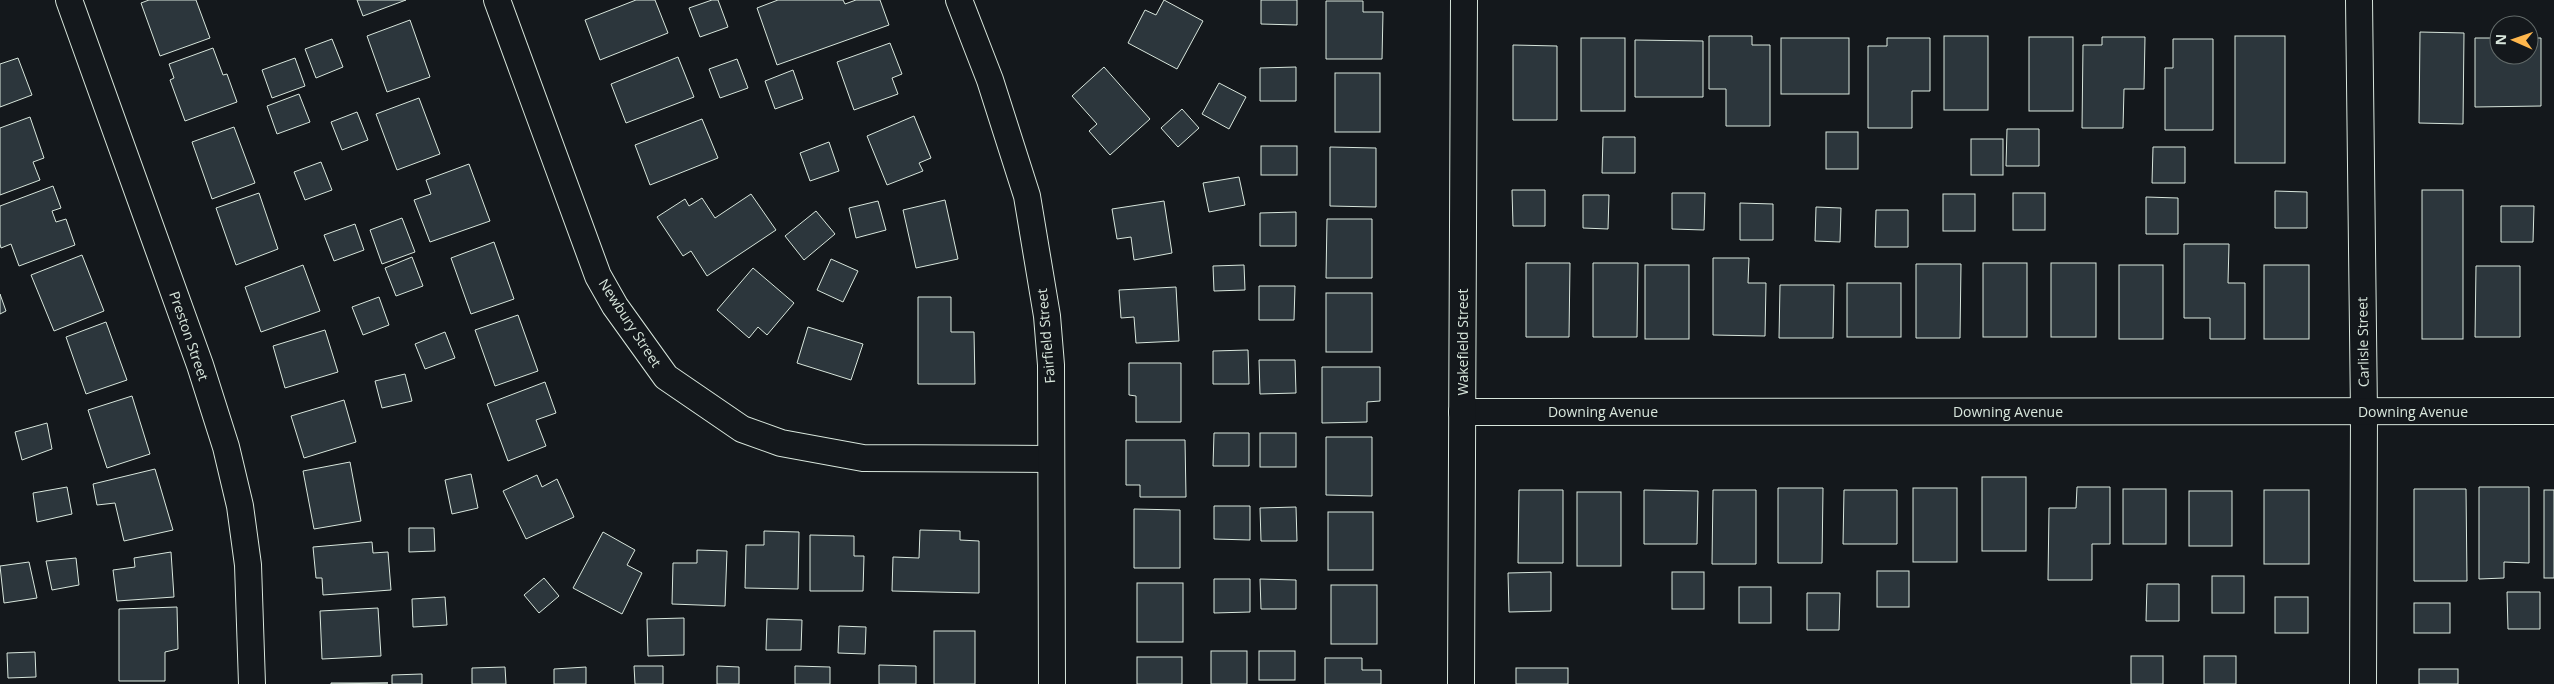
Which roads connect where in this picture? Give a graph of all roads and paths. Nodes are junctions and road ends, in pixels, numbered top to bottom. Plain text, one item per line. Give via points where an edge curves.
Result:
1 (70, 0) edge
2 (497, 0) edge
3 (959, 0) edge
4 (1464, 0) edge
5 (2359, 0) edge
6 (2554, 411) edge
7 (1462, 412) junction
8 (2364, 413) junction
9 (1051, 459) junction
10 (252, 684) edge
11 (1052, 684) edge
12 (1462, 684) edge
13 (2363, 684) edge

1 - 10 street, Preston Street via 226,447 240,506 248,565
2 - 9 street, Newbury Street via 598,276 615,306 666,377 742,429 781,443 863,458
3 - 9 street, Fairfield Street via 990,80 1027,196 1047,316 1051,364
4 - 7 street, Wakefield Street
5 - 8 street, Carlisle Street
6 - 8 street, Downing Avenue
7 - 8 street, Downing Avenue
7 - 12 street, Wakefield Street
8 - 13 street, Carlisle Street
9 - 11 street, Fairfield Street

